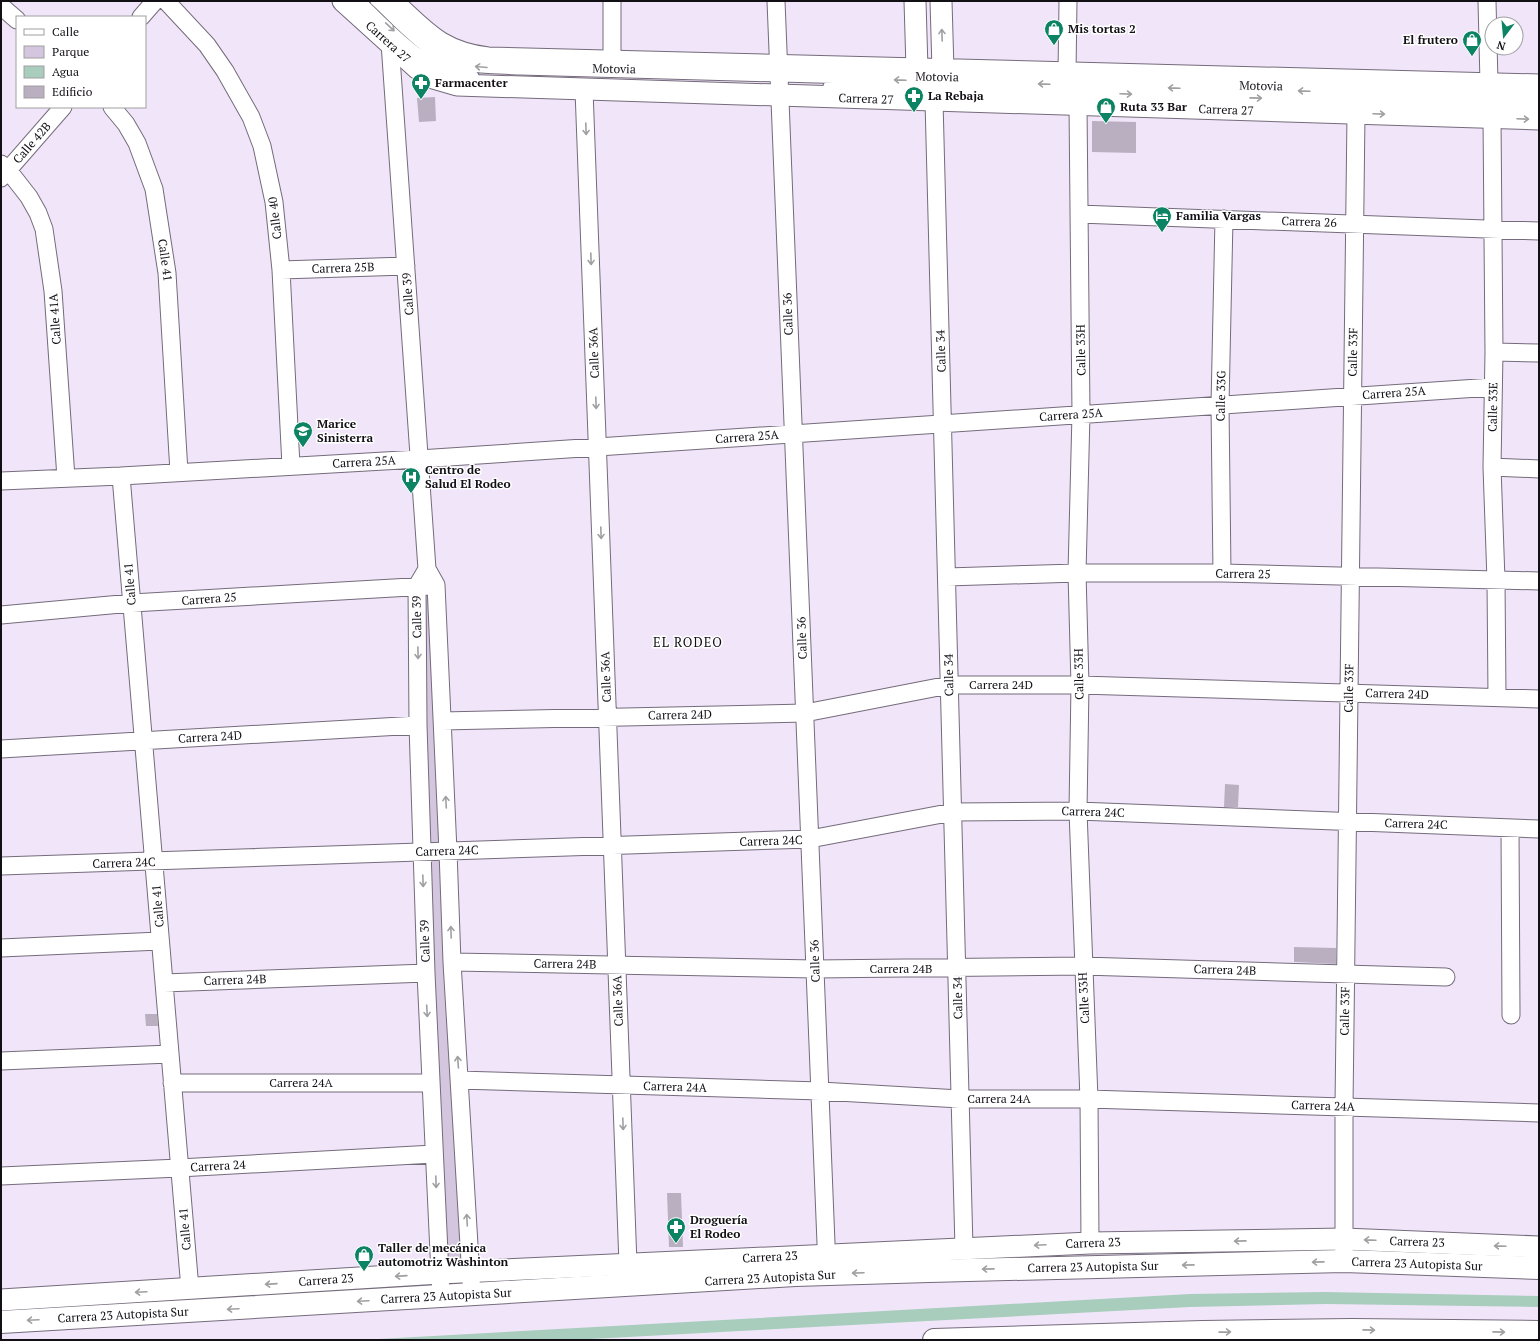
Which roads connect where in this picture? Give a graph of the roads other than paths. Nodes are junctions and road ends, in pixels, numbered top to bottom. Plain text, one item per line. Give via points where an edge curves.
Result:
1 (155, 1) edge
2 (166, 1) edge
3 (343, 1) edge
4 (361, 1) edge
5 (375, 1) edge
6 (392, 1) edge
7 (612, 1) edge
8 (776, 1) edge
9 (916, 1) edge
10 (941, 1) edge
11 (1068, 1) edge
12 (1487, 1) edge
13 (1, 6) edge
14 (142, 16) edge
15 (16, 19) edge
16 (390, 43) junction
17 (612, 61) junction
18 (1067, 73) junction
19 (779, 81) junction
20 (932, 83) junction
21 (1489, 83) junction
22 (1539, 85) edge
23 (584, 90) junction
24 (1539, 98) edge
25 (1078, 105) junction
26 (1539, 105) edge
27 (62, 108) edge
28 (113, 108) edge
29 (1356, 114) junction
30 (1492, 118) junction
31 (1539, 119) edge
32 (3, 171) edge
33 (1079, 214) junction
34 (1224, 219) junction
35 (1354, 224) junction
36 (1493, 229) junction
37 (1539, 231) edge
38 (406, 266) junction
39 (280, 270) junction
40 (1494, 352) junction
41 (1539, 353) edge
42 (1493, 387) junction
43 (1353, 396) junction
44 (1220, 405) junction
45 (1081, 414) junction
46 (943, 424) junction
47 (793, 434) junction
48 (598, 447) junction
49 (419, 459) junction
50 (291, 466) junction
51 (1492, 467) junction
52 (1539, 468) edge
53 (180, 472) junction
54 (121, 476) junction
55 (66, 478) junction
56 (1, 481) edge
57 (427, 569) junction
58 (1077, 573) junction
59 (1222, 573) junction
60 (1350, 576) junction
61 (947, 577) junction
62 (1496, 580) junction
63 (1539, 581) edge
64 (417, 586) junction
65 (436, 586) junction
66 (132, 603) junction
67 (1, 615) edge
68 (949, 685) junction
69 (1080, 685) junction
70 (1349, 692) junction
71 (1497, 697) junction
72 (1539, 699) edge
73 (805, 713) junction
74 (608, 717) junction
75 (442, 721) junction
76 (418, 725) junction
77 (144, 741) junction
78 (1, 749) edge
79 (1078, 811) junction
80 (953, 812) junction
81 (1347, 822) junction
82 (1510, 828) junction
83 (1539, 829) edge
84 (810, 839) junction
85 (612, 846) junction
86 (448, 851) junction
87 (422, 852) junction
88 (154, 862) junction
89 (1, 866) edge
90 (160, 941) junction
91 (1, 948) edge
92 (452, 962) junction
93 (617, 965) junction
94 (1083, 966) junction
95 (957, 968) junction
96 (815, 969) junction
97 (426, 973) junction
98 (1345, 974) junction
99 (1446, 977) dead end
100 (164, 983) junction
101 (1511, 1015) dead end
102 (170, 1054) junction
103 (1, 1061) edge
104 (459, 1080) junction
105 (172, 1083) junction
106 (431, 1083) junction
107 (621, 1085) junction
108 (820, 1091) junction
109 (960, 1099) junction
110 (1089, 1099) junction
111 (1344, 1107) junction
112 (1539, 1113) edge
113 (434, 1154) junction
114 (180, 1168) junction
115 (1, 1176) edge
116 (1344, 1239) junction
117 (1090, 1242) junction
118 (1539, 1247) edge
119 (964, 1248) junction
120 (1344, 1261) junction
121 (628, 1264) junction
122 (827, 1264) junction
123 (1539, 1268) edge
124 (470, 1272) junction
125 (440, 1273) junction
126 (190, 1289) junction
127 (472, 1294) junction
128 (442, 1296) junction
129 (1, 1300) edge
130 (1, 1322) edge
131 (1539, 1332) edge
132 (1341, 1335) edge
133 (1203, 1336) edge
134 (934, 1340) edge
135 (962, 1340) edge

1 - 14 street
2 - 39 street, Calle 40 via 207,45 251,117 262,146 274,202
3 - 16 street, Carrera 27
4 -> 19 lane, Motovia via 419,54 440,67 463,75 488,78
19 -> 5 lane, Motovia via 464,66 424,47
6 - 17 street, Carrera 27 via 433,39 460,53 488,58
7 - 17 street
8 - 19 street, Calle 36
9 - 20 street, Calle 34
20 -> 10 street, Calle 34
11 - 18 street
12 - 21 street
13 - 15 street
16 - 23 street, Carrera 27 via 417,68 433,78 448,83
16 - 38 street, Calle 39
17 - 19 street, Carrera 27
18 - 20 street, Carrera 27
18 - 21 street, Carrera 27
19 - 20 street, Carrera 27
19 - 20 street, Carrera 27
19 - 23 street, Carrera 27
19 - 47 street, Calle 36
24 -> 20 lane, Motovia
20 - 25 street, Carrera 27
20 -> 26 lane, Motovia
20 - 46 street, Calle 34
21 - 22 street, Carrera 27
23 -> 48 street, Calle 36A
25 - 29 street, Carrera 27
25 - 33 street, Calle 33H
27 - 32 street, Calle 42B
28 - 53 street, Calle 41 via 137,143 154,189 168,273
29 -> 30 street, Carrera 27
29 - 35 street, Calle 33F
30 -> 31 street, Carrera 27
30 - 36 street, Calle 33E
32 - 55 street, Calle 41A via 38,213 44,229 53,291
33 - 34 street, Carrera 26
33 - 45 street, Calle 33H
34 - 35 street, Carrera 26
34 - 44 street, Calle 33G
35 - 36 street, Carrera 26
35 - 43 street, Calle 33F
36 - 37 street, Carrera 26
36 - 40 street, Calle 33E
38 - 39 street, Carrera 25B
38 - 49 street, Calle 39
39 - 50 street, Calle 40
40 - 41 street
40 - 42 street, Calle 33E
42 - 43 street, Carrera 25A
42 - 51 street, Calle 33E
43 - 44 street, Carrera 25A
43 - 60 street, Calle 33F
44 - 45 street, Carrera 25A
44 - 59 street, Calle 33G
45 - 46 street, Carrera 25A
45 - 58 street, Calle 33H
46 - 47 street, Carrera 25A
46 - 61 street, Calle 34
47 - 48 street, Carrera 25A
47 - 73 street, Calle 36
48 - 49 street, Carrera 25A
48 -> 74 street, Calle 36A
49 - 50 street, Carrera 25A
49 - 57 street, Calle 39
50 - 53 street, Carrera 25A
51 - 52 street
51 - 62 street, Calle 33E
53 - 54 street, Carrera 25A
54 - 55 street, Carrera 25A
54 - 66 street, Calle 41
55 - 56 street, Carrera 25A
57 - 64 street, Calle 39
57 - 65 street, Calle 39
58 - 59 street, Carrera 25
58 - 61 street, Carrera 25
58 - 69 street, Calle 33H
59 - 60 street, Carrera 25
60 - 62 street, Carrera 25
60 - 70 street, Calle 33F
61 - 68 street, Calle 34
62 - 63 street, Carrera 25
62 - 71 street, Calle 33E
64 - 65 street, Calle 39
64 - 66 street, Carrera 25
64 -> 76 street, Calle 39
65 - 75 street, Calle 39
66 - 67 street, Carrera 25
66 - 77 street, Calle 41
68 - 69 street, Carrera 24D
68 - 73 street, Carrera 24D
68 - 80 street, Calle 34
69 - 70 street, Carrera 24D
69 - 79 street, Calle 33H
70 - 71 street, Carrera 24D
70 - 81 street, Calle 33F
71 - 72 street, Carrera 24D
73 - 74 street, Carrera 24D
73 - 84 street, Calle 36
74 - 75 street, Carrera 24D
74 - 85 street, Calle 36A
86 -> 75 street, Calle 39
76 - 77 street, Carrera 24D
76 - 87 street, Calle 39
77 - 78 street, Carrera 24D
77 - 88 street, Calle 41
79 - 80 street, Carrera 24C
79 - 81 street, Carrera 24C
79 - 94 street, Calle 33H
80 - 84 street, Carrera 24C
80 - 95 street, Calle 34
81 - 82 street, Carrera 24C
81 - 98 street, Calle 33F
82 - 83 street, Carrera 24C
82 - 101 street
84 - 85 street, Carrera 24C
84 - 96 street, Calle 36
85 - 86 street, Carrera 24C
85 - 93 street, Calle 36A
86 - 87 street, Carrera 24C
92 -> 86 street, Calle 39
87 - 88 street, Carrera 24C
87 -> 97 street, Calle 39
88 - 89 street, Carrera 24C
88 - 90 street, Calle 41
90 - 91 street
90 - 100 street, Calle 41
92 - 93 street, Carrera 24B
104 -> 92 street, Calle 39
93 - 96 street, Carrera 24B
93 - 107 street, Calle 36A
94 - 95 street, Carrera 24B
94 - 98 street, Carrera 24B
94 - 110 street, Calle 33H
95 - 96 street, Carrera 24B
95 - 109 street, Calle 34
96 - 108 street, Calle 36
97 - 100 street, Carrera 24B
97 -> 106 street, Calle 39
98 - 99 street, Carrera 24B
98 - 111 street, Calle 33F
100 - 102 street, Calle 41
102 - 103 street
102 - 105 street, Calle 41
104 - 107 street, Carrera 24A
124 -> 104 street, Calle 39
105 - 106 street, Carrera 24A
105 - 114 street, Calle 41
106 - 113 street, Calle 39
107 - 108 street, Carrera 24A
107 -> 121 street, Calle 36A
108 - 109 street, Carrera 24A
108 - 122 street, Calle 36
109 - 110 street, Carrera 24A
109 - 119 street, Calle 34
110 - 111 street, Carrera 24A
110 - 117 street, Calle 33H
111 - 112 street, Carrera 24A
111 - 116 street, Calle 33F
113 - 114 street, Carrera 24
113 -> 125 street, Calle 39
114 - 115 street, Carrera 24
114 - 126 street, Calle 41
116 -> 117 street, Carrera 23
118 -> 116 street, Carrera 23
116 - 120 street, Calle 33F
117 -> 119 street, Carrera 23
119 - 122 street, Carrera 23
120 -> 122 main road, Carrera 23 Autopista Sur via 929,1270
120 - 123 main road, Carrera 23 Autopista Sur
121 - 122 street, Carrera 23
121 - 124 street, Carrera 23
122 - 127 main road, Carrera 23 Autopista Sur
124 - 125 street, Carrera 23
124 - 127 street, Calle 39
125 -> 126 street, Carrera 23
125 - 128 street, Calle 39
126 -> 129 street, Carrera 23
127 - 128 main road, Carrera 23 Autopista Sur
128 -> 130 main road, Carrera 23 Autopista Sur
132 -> 131 main road
133 -> 132 main road
133 - 135 main road
134 - 135 main road

